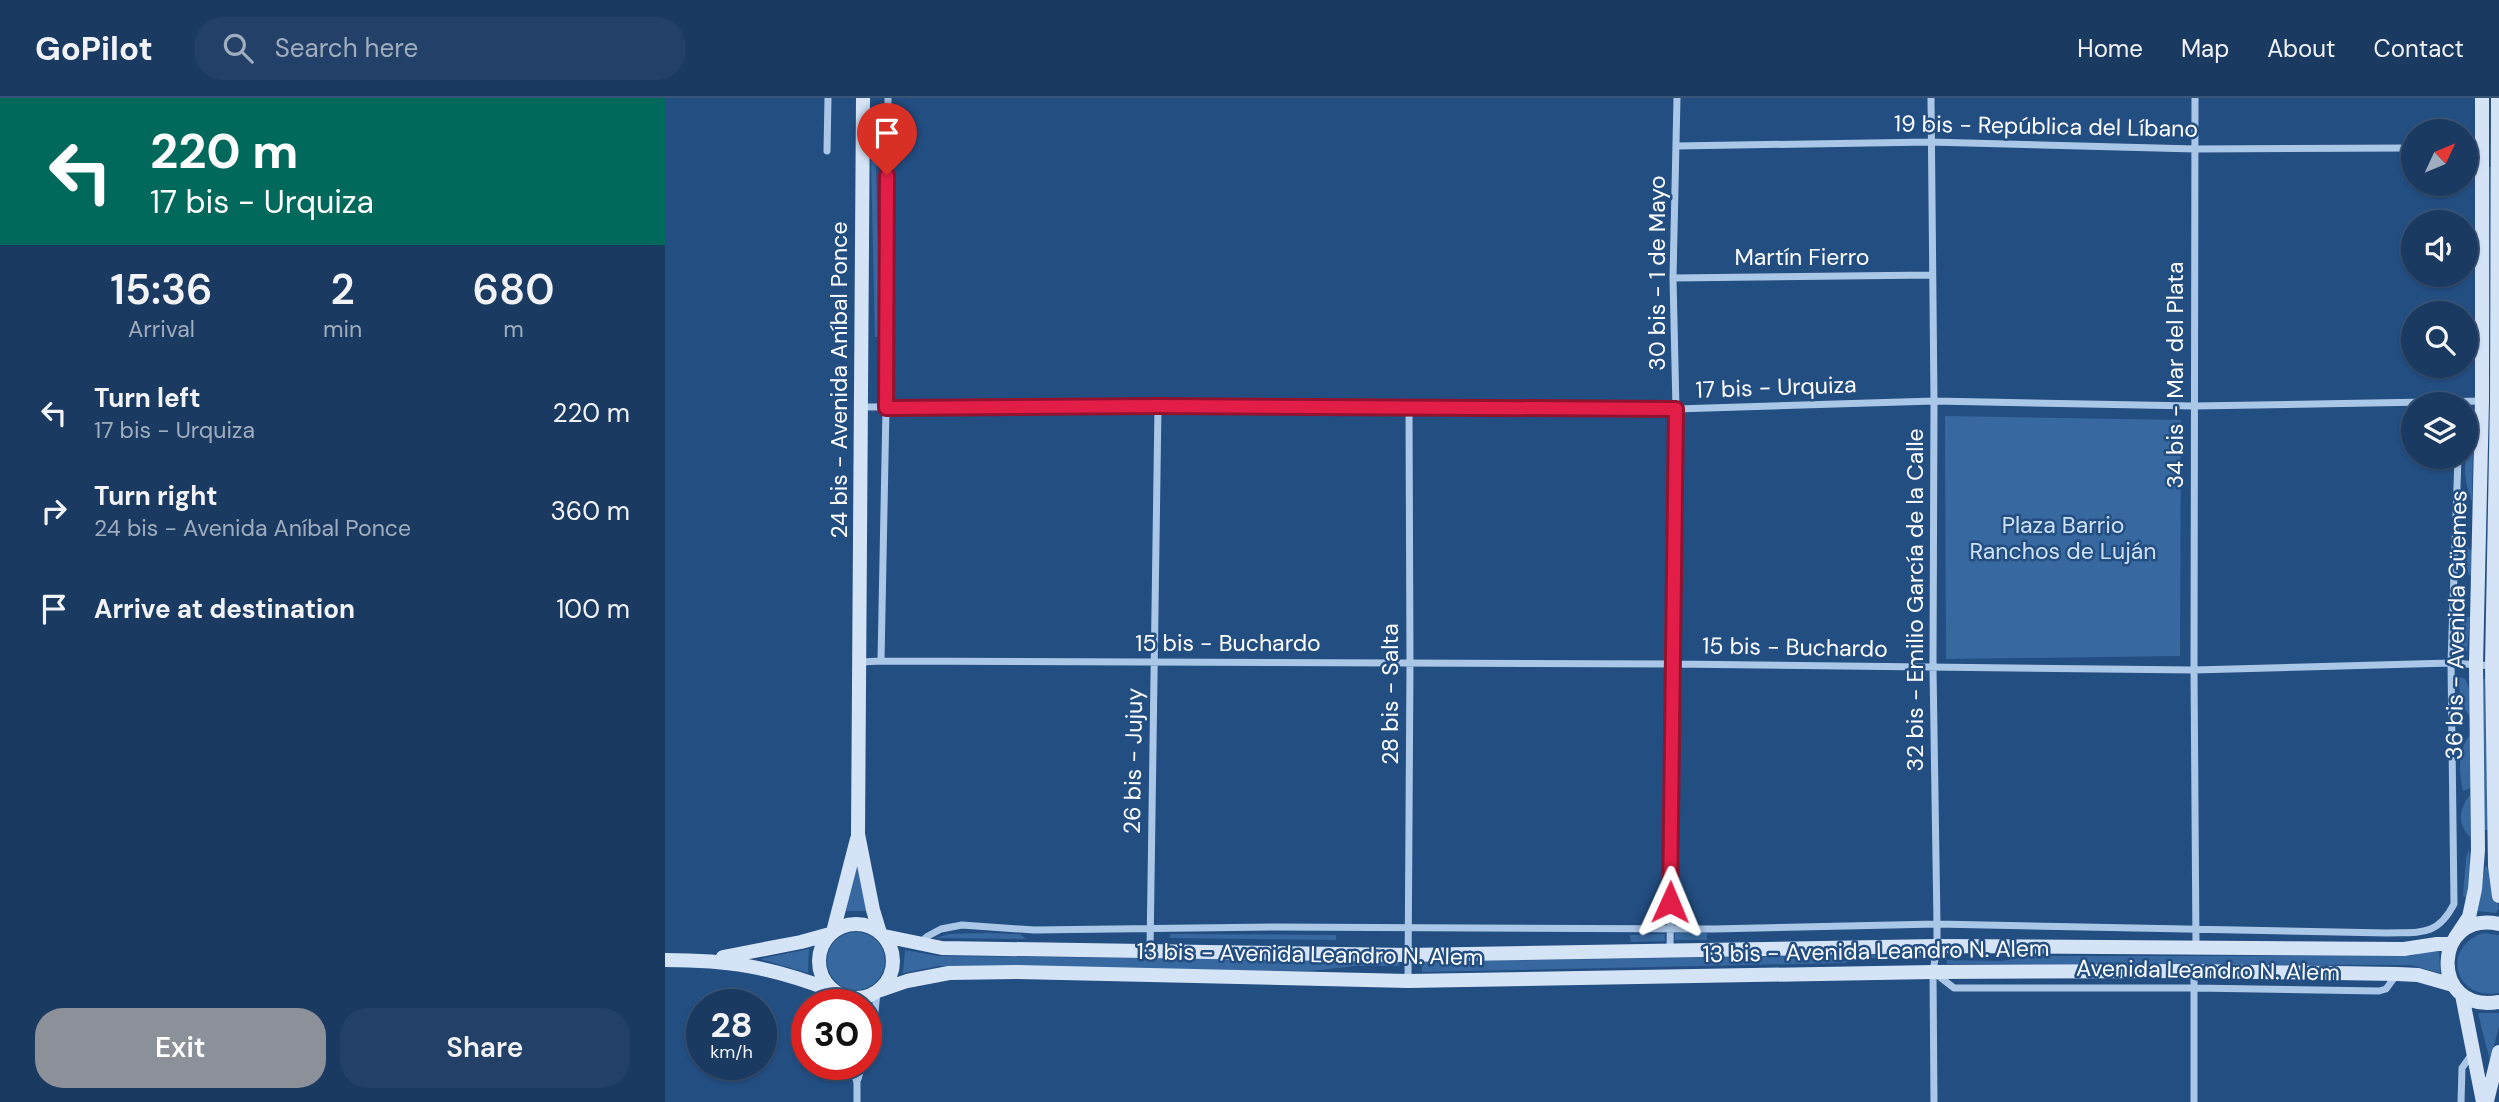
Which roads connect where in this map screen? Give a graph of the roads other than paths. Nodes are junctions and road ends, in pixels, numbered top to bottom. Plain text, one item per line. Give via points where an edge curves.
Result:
1 (828, 98) edge
2 (863, 98) edge
3 (888, 98) edge
4 (1677, 98) edge
5 (1931, 98) edge
6 (2195, 98) edge
7 (2482, 98) edge
8 (2498, 98) edge
9 (1930, 142) junction
10 (1677, 146) junction
11 (2401, 148) edge
12 (2478, 148) edge
13 (2483, 148) junction
14 (2499, 148) edge
15 (2195, 149) junction
16 (827, 151) dead end
17 (1932, 275) junction
18 (1673, 278) junction
19 (1934, 401) junction
20 (2493, 401) edge
21 (2401, 404) edge
22 (1158, 406) junction
23 (2193, 406) junction
24 (862, 407) junction
25 (1409, 407) junction
26 (886, 408) junction
27 (1676, 409) junction
28 (2458, 469) edge
29 (881, 661) junction
30 (861, 662) junction
31 (1154, 663) junction
32 (1410, 663) junction
33 (2451, 663) junction
34 (1673, 664) junction
35 (2476, 664) junction
36 (2495, 666) edge
37 (1933, 668) junction
38 (2194, 670) junction
39 (858, 834) junction
40 (2499, 896) edge
41 (2454, 904) joint
42 (1937, 924) junction
43 (2499, 924) edge
44 (1150, 928) junction
45 (1408, 928) junction
46 (2196, 928) junction
47 (1670, 929) junction
48 (831, 933) junction
49 (882, 935) junction
50 (2453, 941) junction
51 (918, 945) junction
52 (1937, 946) junction
53 (2196, 946) junction
54 (1150, 950) junction
55 (1670, 951) junction
56 (1408, 955) junction
57 (665, 960) edge
58 (708, 960) junction
59 (2195, 971) junction
60 (1933, 972) junction
61 (2397, 974) junction
62 (1408, 981) junction
63 (2195, 988) junction
64 (817, 989) edge
65 (832, 989) edge
66 (881, 989) edge
67 (882, 990) edge
68 (2457, 990) junction
69 (2499, 1002) edge
70 (2474, 1050) junction
71 (2499, 1052) edge
72 (856, 1080) edge
73 (858, 1080) edge
74 (857, 1083) junction
75 (857, 1102) edge
76 (1934, 1102) edge
77 (2194, 1102) edge
78 (2461, 1102) edge
79 (2485, 1102) edge

1 - 16 street
2 - 24 main road, 24 bis - Avenida Aníbal Ponce
3 - 26 street, 24 bis - Avenida Aníbal Ponce
4 - 10 street, 30 bis - 1 de Mayo
5 - 9 street, 32 bis - Emilio García de la Calle
6 - 15 street, 34 bis - Mar del Plata
7 - 13 main road, 36 bis - Avenida Güemes
8 - 14 main road, 36 bis - Avenida Güemes
9 - 10 street, 19 bis - República del Líbano
9 - 15 street, 19 bis - República del Líbano
9 - 17 street, 32 bis - Emilio García de la Calle
10 - 18 street, 30 bis - 1 de Mayo
11 - 15 street, 19 bis - República del Líbano
12 - 13 street
13 - 14 street
13 - 20 main road, 36 bis - Avenida Güemes
14 - 20 main road, 36 bis - Avenida Güemes
15 - 23 street, 34 bis - Mar del Plata
17 - 18 street, Martín Fierro
17 - 19 street, 32 bis - Emilio García de la Calle
18 - 27 street, 30 bis - 1 de Mayo
19 - 23 street, 17 bis - Urquiza
19 - 27 street, 17 bis - Urquiza
19 - 37 street, 32 bis - Emilio García de la Calle
20 - 35 main road, 36 bis - Avenida Güemes
20 - 36 main road, 36 bis - Avenida Güemes
21 - 23 street, 17 bis - Urquiza
22 - 25 street, 17 bis - Urquiza
22 - 26 street, 17 bis - Urquiza
22 - 31 street, 26 bis - Jujuy
23 - 38 street, 34 bis - Mar del Plata
24 - 26 street, 17 bis - Urquiza
24 - 30 main road, 24 bis - Avenida Aníbal Ponce
25 - 27 street, 17 bis - Urquiza
25 - 32 street, 28 bis - Salta
26 - 29 street, 24 bis - Avenida Aníbal Ponce
27 - 34 street, 30 bis - 1 de Mayo
28 - 33 street, 36 bis - Avenida Güemes
29 - 30 street
29 - 31 street, 15 bis - Buchardo
30 - 39 main road, 24 bis - Avenida Aníbal Ponce
31 - 32 street, 15 bis - Buchardo
31 - 44 street, 26 bis - Jujuy
32 - 34 street, 15 bis - Buchardo
32 - 45 street, 28 bis - Salta
33 - 35 street, 15 bis - Buchardo
33 - 38 street, 15 bis - Buchardo
33 - 41 street, 36 bis - Avenida Güemes
34 - 37 street, 15 bis - Buchardo
34 - 47 street, 30 bis - 1 de Mayo
35 - 36 street, 15 bis - Buchardo
35 - 50 main road, 36 bis - Avenida Güemes via 2475,889 2469,917
36 - 40 main road, 36 bis - Avenida Güemes
37 - 38 street, 15 bis - Buchardo
37 - 42 street, 32 bis - Emilio García de la Calle
38 - 46 street, 34 bis - Mar del Plata
39 - 48 main road, 24 bis - Avenida Aníbal Ponce
39 - 49 main road, 24 bis - Avenida Aníbal Ponce
41 - 46 street, 13 bis - Avenida Leandro N. Alem via 2440,926 2412,932
42 - 46 street, 13 bis - Avenida Leandro N. Alem
42 - 47 street, 13 bis - Avenida Leandro N. Alem
42 - 52 street, 32 bis - Emilio García de la Calle
43 - 50 main road via 2469,926
44 - 45 street, 13 bis - Avenida Leandro N. Alem
44 - 51 street, 13 bis - Avenida Leandro N. Alem via 962,926 941,929
44 - 54 street, 26 bis - Jujuy
45 - 47 street, 13 bis - Avenida Leandro N. Alem
45 - 56 street, 28 bis - Salta
46 - 53 street, 34 bis - Mar del Plata
47 - 55 street, 30 bis - 1 de Mayo
48 - 49 main road via 857,923
48 - 58 main road
48 - 65 main road via 823,943 818,965
49 - 51 main road, 13 bis - Avenida Leandro N. Alem
49 - 66 main road via 894,958 889,981
50 - 53 main road, 13 bis - Avenida Leandro N. Alem via 2404,949
50 - 68 main road via 2447,972
51 - 54 main road, 13 bis - Avenida Leandro N. Alem
52 - 53 main road, 13 bis - Avenida Leandro N. Alem
52 - 55 main road, 13 bis - Avenida Leandro N. Alem
52 - 60 street, 32 bis - Emilio García de la Calle
54 - 56 main road, 13 bis - Avenida Leandro N. Alem
55 - 56 main road, 13 bis - Avenida Leandro N. Alem
56 - 62 street, 28 bis - Salta
57 - 58 main road
58 - 64 main road via 761,967
59 - 60 main road, 13 bis - Avenida Leandro N. Alem
59 - 61 main road, 13 bis - Avenida Leandro N. Alem
59 - 63 street
60 - 62 main road, 13 bis - Avenida Leandro N. Alem
60 - 63 street, Avenida Leandro N. Alem via 1954,988
60 - 76 street, 32 bis - Emilio García de la Calle
61 - 63 street, Avenida Leandro N. Alem via 2379,991
61 - 68 main road, 13 bis - Avenida Leandro N. Alem via 2418,975
62 - 67 main road, 13 bis - Avenida Leandro N. Alem via 990,973 949,974
63 - 77 street
68 - 69 main road, 13 bis - Avenida Leandro N. Alem via 2474,1002
68 - 70 main road
70 - 78 street via 2462,1068
70 - 79 main road
71 - 79 main road
72 - 74 street
73 - 74 street
74 - 75 street

